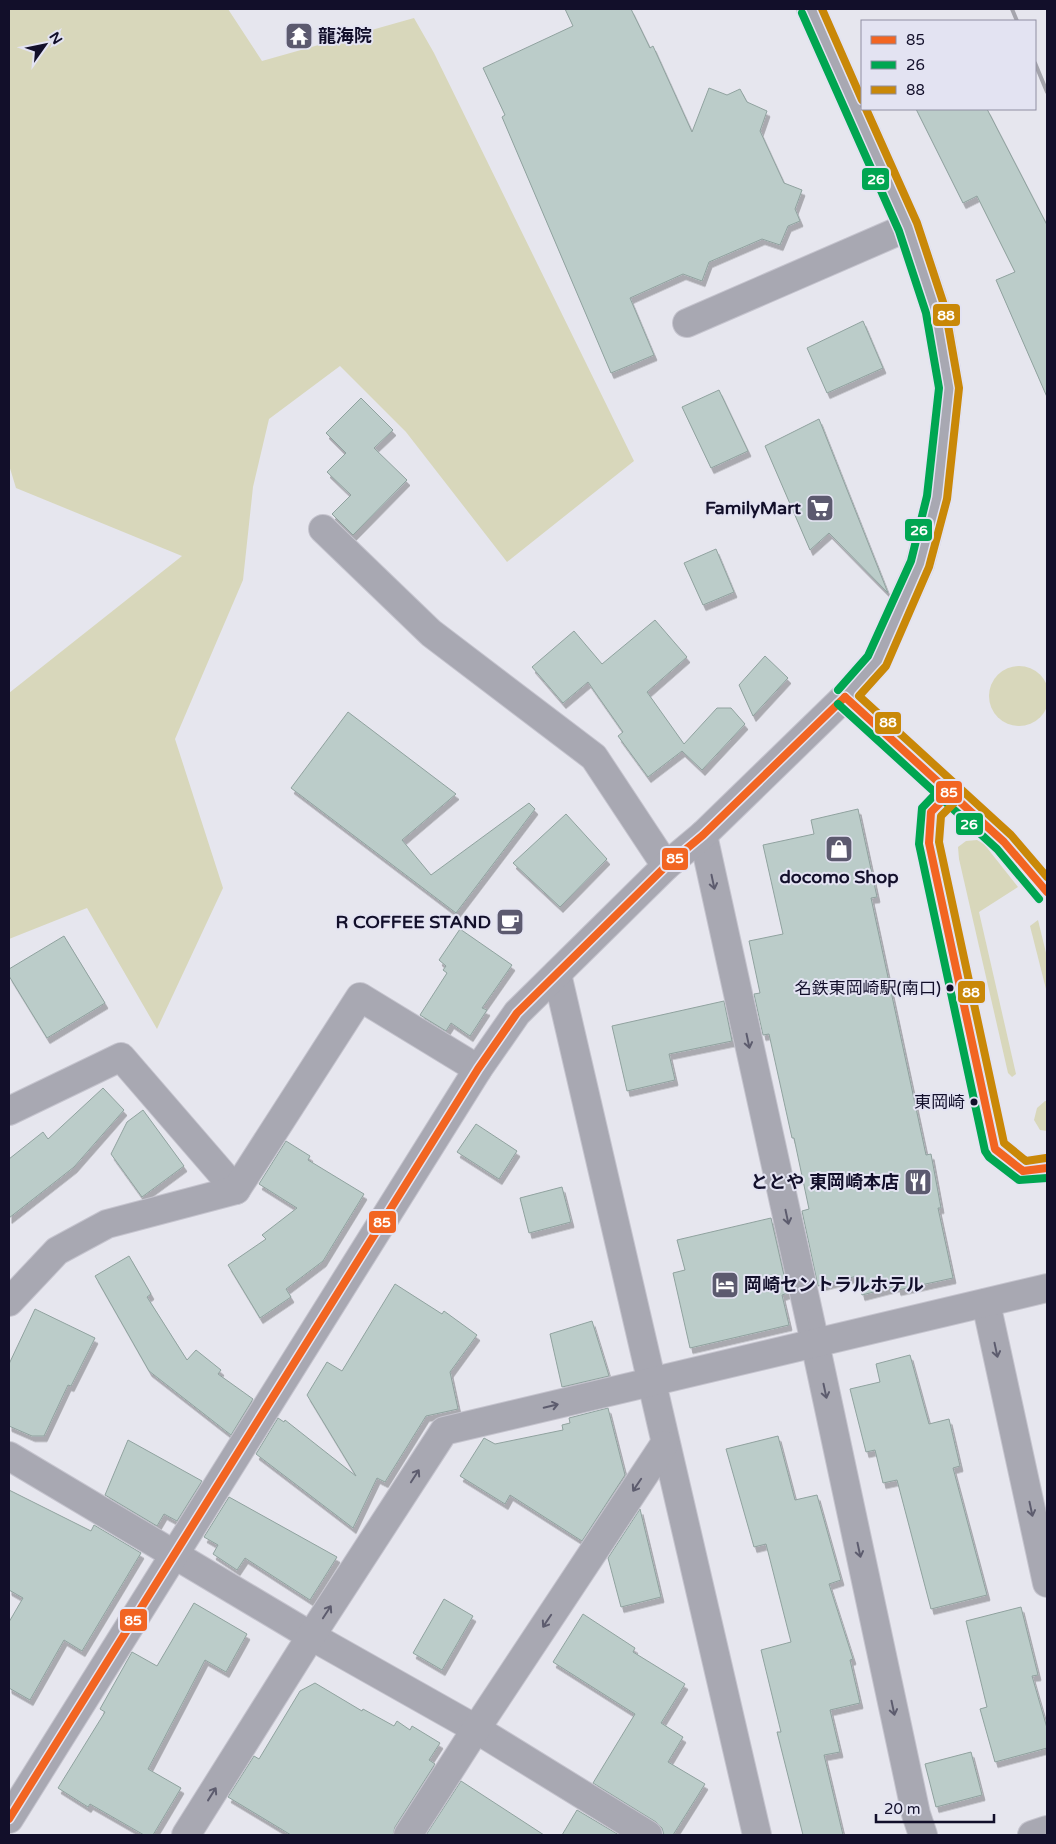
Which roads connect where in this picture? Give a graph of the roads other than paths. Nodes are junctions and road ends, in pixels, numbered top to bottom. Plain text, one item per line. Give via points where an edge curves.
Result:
1 (811, 9) edge
2 (908, 227) junction
3 (687, 323) dead end
4 (324, 529) dead end
5 (703, 835) junction
6 (666, 866) junction
7 (557, 974) junction
8 (478, 1069) junction
9 (9, 1111) edge
10 (236, 1190) junction
11 (1047, 1288) edge
12 (10, 1298) edge
13 (986, 1303) junction
14 (815, 1343) junction
15 (652, 1382) junction
16 (664, 1445) junction
17 (9, 1456) edge
18 (174, 1556) junction
19 (1047, 1583) edge
20 (311, 1636) junction
21 (476, 1729) junction
22 (9, 1819) edge
23 (1047, 1830) edge
24 (186, 1835) edge
25 (408, 1835) edge
26 (648, 1835) edge
27 (757, 1835) edge
28 (923, 1835) edge
29 (1032, 1835) edge

1 - 2 street
2 - 3 street
2 - 5 street via 936,312 949,388 938,498 920,564 877,660 845,697
4 - 6 street via 431,633 594,757
5 - 6 street
5 -> 14 street
6 - 7 street
7 - 8 street via 517,1013
7 - 15 street
8 - 10 street via 360,996
8 - 18 street
9 - 10 street via 121,1056
10 - 12 street via 107,1224 57,1251
11 - 13 street
13 - 14 street
13 -> 19 street
14 - 15 street
14 -> 28 street
15 - 16 street
20 -> 15 street via 444,1432
16 -> 21 street
16 - 27 street
17 - 18 street
18 - 20 street
18 - 22 street
20 - 21 street
24 -> 20 street
21 - 25 street
21 - 26 street
23 - 29 street

